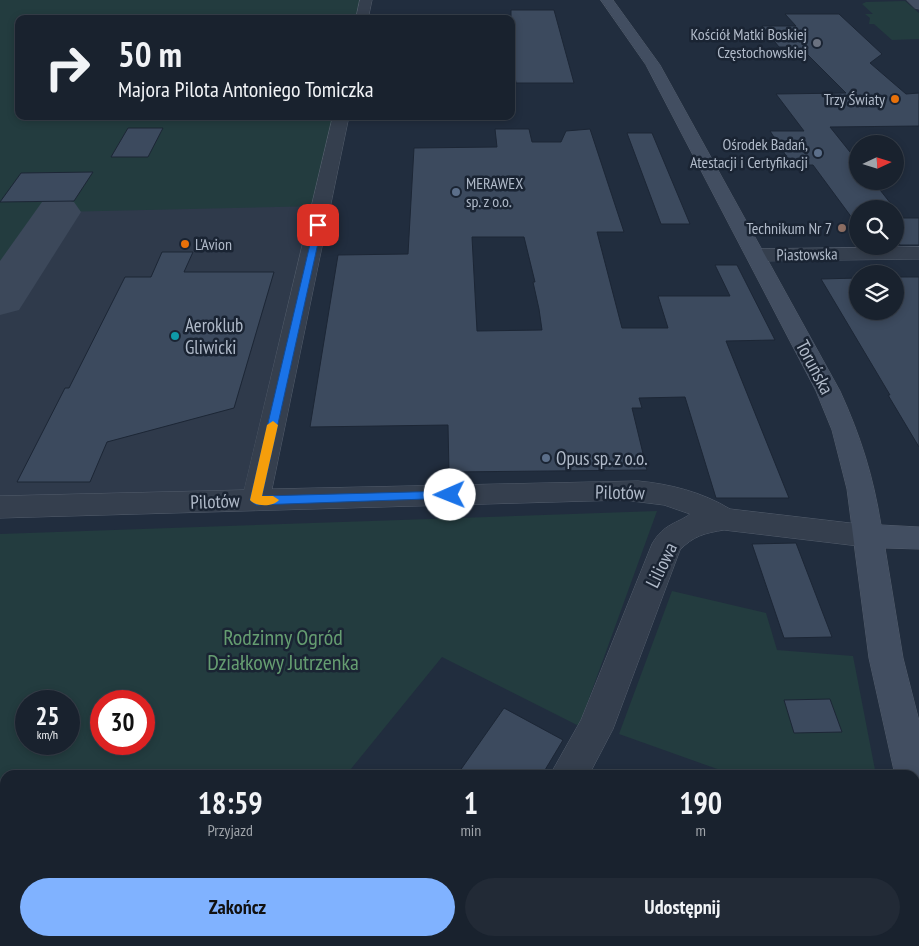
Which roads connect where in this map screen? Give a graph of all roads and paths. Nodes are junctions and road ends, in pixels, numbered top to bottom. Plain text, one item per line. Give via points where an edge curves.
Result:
1 (366, 0) edge
2 (607, 0) edge
3 (913, 0) edge
4 (919, 5) edge
5 (363, 15) edge
6 (340, 120) edge
7 (919, 253) edge
8 (756, 255) junction
9 (256, 500) junction
10 (0, 507) edge
11 (724, 519) junction
12 (867, 536) junction
13 (919, 538) edge
14 (572, 770) edge
15 (913, 770) edge

1 - 5 street
2 - 8 street, Toruńska via 653,65
3 - 4 street
6 - 9 street
7 - 8 street, Piastowska
8 - 12 street, Toruńska via 828,391 845,430 861,489
9 - 10 street, Pilotów
9 - 11 street, Pilotów via 639,490 683,498 712,510
11 - 12 street, Liliowa
11 - 14 street, Liliowa via 695,524 679,532 667,544 595,729
12 - 13 street
12 - 15 street, Toruńska via 886,658

